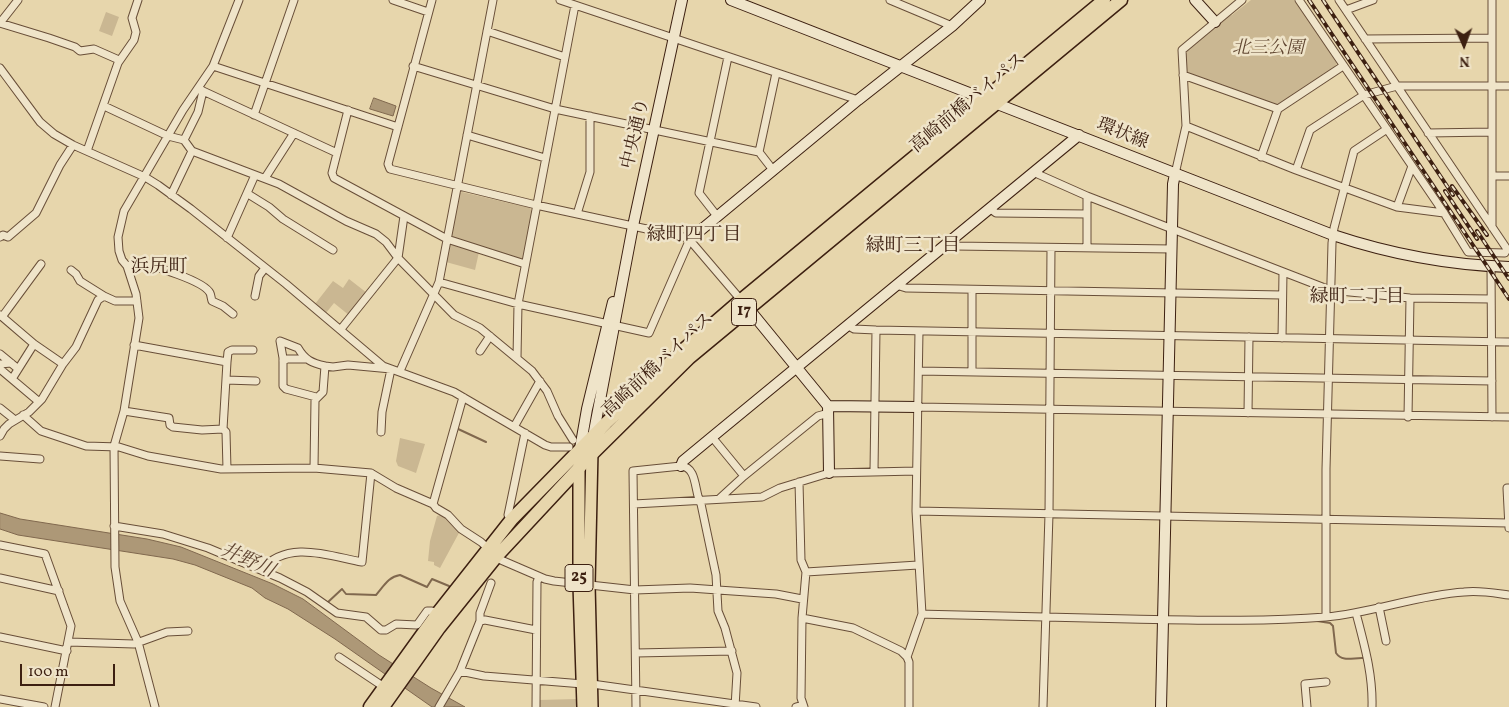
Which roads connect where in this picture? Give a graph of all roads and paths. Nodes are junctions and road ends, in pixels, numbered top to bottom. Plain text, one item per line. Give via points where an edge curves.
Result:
1 (18, 0) edge
2 (138, 0) edge
3 (239, 0) edge
4 (294, 0) edge
5 (393, 0) edge
6 (432, 0) edge
7 (493, 0) edge
8 (560, 0) edge
9 (682, 0) edge
10 (731, 0) edge
11 (890, 0) edge
12 (980, 0) edge
13 (1104, 0) edge
14 (1121, 0) edge
15 (1195, 0) edge
16 (1242, 0) edge
17 (1299, 0) edge
18 (1339, 0) edge
19 (1373, 0) edge
20 (1492, 0) edge
21 (575, 5) junction
22 (1346, 10) junction
23 (428, 12) junction
24 (1215, 22) junction
25 (0, 23) edge
26 (952, 26) junction
27 (487, 31) junction
28 (1492, 38) junction
29 (674, 39) junction
30 (1365, 39) junction
31 (565, 57) junction
32 (728, 57) junction
33 (119, 60) junction
34 (213, 66) junction
35 (413, 66) junction
36 (902, 66) junction
37 (1343, 66) junction
38 (0, 68) edge
39 (776, 73) junction
40 (1183, 75) junction
41 (266, 83) junction
42 (477, 85) junction
43 (1397, 86) junction
44 (1492, 86) junction
45 (1509, 86) edge
46 (201, 89) junction
47 (1364, 95) junction
48 (982, 99) junction
49 (858, 100) junction
50 (996, 104) junction
51 (104, 106) junction
52 (555, 108) junction
53 (1278, 108) junction
54 (348, 110) junction
55 (254, 115) junction
56 (590, 116) junction
57 (1186, 126) junction
58 (398, 127) junction
59 (654, 129) junction
60 (1387, 129) junction
61 (1492, 132) junction
62 (294, 133) junction
63 (1428, 133) junction
64 (467, 135) junction
65 (1078, 135) junction
66 (168, 136) junction
67 (184, 140) junction
68 (710, 142) junction
69 (73, 145) junction
70 (87, 151) junction
71 (192, 152) junction
72 (759, 152) junction
73 (337, 153) junction
74 (1261, 156) junction
75 (545, 158) junction
76 (1412, 166) junction
77 (773, 170) junction
78 (1296, 170) junction
79 (1033, 172) junction
80 (1175, 174) junction
81 (256, 175) junction
82 (1492, 176) junction
83 (1509, 176) edge
84 (145, 177) junction
85 (265, 178) junction
86 (457, 186) junction
87 (1344, 188) junction
88 (248, 194) junction
89 (170, 195) junction
90 (1087, 196) junction
91 (536, 205) junction
92 (1397, 207) junction
93 (989, 208) junction
94 (1444, 213) junction
95 (577, 214) junction
96 (1087, 214) junction
97 (404, 216) junction
98 (717, 216) junction
99 (633, 226) junction
100 (1492, 227) junction
101 (1172, 228) junction
102 (1333, 235) junction
103 (0, 237) edge
104 (227, 238) junction
105 (447, 239) junction
106 (690, 239) junction
107 (948, 242) junction
108 (1052, 248) junction
109 (1087, 248) junction
110 (1172, 249) junction
111 (333, 250) dead end
112 (398, 258) junction
113 (42, 264) dead end
114 (526, 264) junction
115 (127, 266) junction
116 (1491, 267) junction
117 (1509, 267) edge
118 (266, 268) junction
119 (71, 270) dead end
120 (1283, 272) junction
121 (439, 282) junction
122 (896, 285) junction
123 (972, 290) junction
124 (1330, 290) junction
125 (1051, 291) junction
126 (1171, 293) junction
127 (434, 294) junction
128 (1282, 295) junction
129 (104, 296) junction
130 (255, 296) dead end
131 (1410, 298) junction
132 (1491, 299) junction
133 (137, 301) junction
134 (518, 304) junction
135 (744, 304) junction
136 (233, 314) dead end
137 (1, 316) edge
138 (611, 324) junction
139 (847, 325) junction
140 (341, 329) junction
141 (876, 330) junction
142 (920, 331) junction
143 (972, 331) junction
144 (1051, 333) junction
145 (490, 336) junction
146 (1170, 336) junction
147 (1249, 337) junction
148 (1282, 338) junction
149 (1329, 339) junction
150 (1409, 340) junction
151 (1491, 342) junction
152 (1509, 342) edge
153 (34, 344) junction
154 (134, 345) junction
155 (253, 350) dead end
156 (480, 351) dead end
157 (0, 354) edge
158 (517, 358) junction
159 (306, 359) junction
160 (283, 361) junction
161 (227, 362) junction
162 (11, 363) junction
163 (0, 364) edge
164 (63, 364) junction
165 (325, 366) junction
166 (17, 368) junction
167 (796, 368) junction
168 (0, 369) edge
169 (391, 369) junction
170 (919, 370) junction
171 (400, 371) junction
172 (972, 371) junction
173 (1050, 373) junction
174 (1169, 376) junction
175 (1249, 377) junction
176 (1329, 378) junction
177 (12, 379) junction
178 (226, 380) junction
179 (1409, 380) junction
180 (256, 381) dead end
181 (540, 381) junction
182 (1492, 381) junction
183 (316, 397) junction
184 (463, 397) junction
185 (600, 400) junction
186 (38, 401) junction
187 (624, 406) junction
188 (875, 407) junction
189 (0, 408) edge
190 (918, 408) junction
191 (828, 410) junction
192 (1049, 410) junction
193 (124, 411) junction
194 (1168, 412) junction
195 (1248, 414) junction
196 (24, 415) junction
197 (1328, 415) junction
198 (1408, 416) junction
199 (1492, 417) junction
200 (1509, 417) edge
201 (14, 420) junction
202 (514, 428) junction
203 (224, 429) junction
204 (381, 432) dead end
205 (525, 433) junction
206 (0, 436) edge
207 (593, 437) junction
208 (712, 437) junction
209 (114, 446) junction
210 (578, 448) junction
211 (0, 456) edge
212 (40, 460) dead end
213 (681, 466) junction
214 (314, 468) junction
215 (579, 468) junction
216 (227, 469) junction
217 (874, 471) junction
218 (916, 471) junction
219 (828, 473) junction
220 (371, 474) junction
221 (744, 476) junction
222 (799, 482) junction
223 (564, 484) junction
224 (579, 488) junction
225 (1509, 488) edge
226 (720, 498) junction
227 (698, 500) junction
228 (433, 504) junction
229 (634, 504) junction
230 (916, 511) junction
231 (1049, 514) junction
232 (1166, 516) junction
233 (512, 519) junction
234 (1326, 519) junction
235 (1508, 525) edge
236 (114, 527) junction
237 (0, 545) edge
238 (492, 552) junction
239 (918, 565) junction
240 (261, 570) junction
241 (806, 572) junction
242 (539, 577) junction
243 (0, 578) edge
244 (491, 583) dead end
245 (584, 585) junction
246 (635, 590) junction
247 (718, 590) junction
248 (59, 591) junction
249 (1509, 595) edge
250 (802, 599) junction
251 (1379, 607) junction
252 (1356, 613) junction
253 (437, 614) junction
254 (922, 614) junction
255 (1045, 617) junction
256 (1326, 617) junction
257 (802, 618) junction
258 (1163, 619) junction
259 (480, 621) junction
260 (536, 630) junction
261 (188, 631) dead end
262 (0, 637) edge
263 (1386, 641) dead end
264 (69, 642) junction
265 (138, 642) junction
266 (67, 651) junction
267 (732, 651) junction
268 (636, 653) junction
269 (907, 656) junction
270 (339, 657) dead end
271 (406, 665) junction
272 (460, 671) junction
273 (536, 680) junction
274 (1326, 682) dead end
275 (587, 684) junction
276 (388, 687) junction
277 (636, 690) junction
278 (0, 699) edge
279 (736, 706) edge
280 (801, 706) edge
281 (44, 707) edge
282 (55, 707) edge
283 (155, 707) edge
284 (370, 707) edge
285 (383, 707) edge
286 (439, 707) edge
287 (536, 707) edge
288 (583, 707) edge
289 (592, 707) edge
290 (636, 707) edge
291 (756, 707) edge
292 (909, 707) edge
293 (1043, 707) edge
294 (1161, 707) edge
295 (1307, 707) edge
296 (1372, 707) edge

1 - 25 street
2 - 33 street via 132,18 136,32 134,40
3 - 34 street
4 - 41 street
5 - 23 street
6 - 23 street
7 - 27 street
8 - 21 street
9 - 29 street, 中央通り
10 - 36 street, 環状線
11 - 26 street
12 - 26 street
13 - 48 highway, 高崎前橋バイパス / 17
14 - 50 highway, 高崎前橋バイパス / 17
15 - 24 street
16 - 24 street
17 - 37 street
18 - 22 street
19 - 22 street
20 - 28 street
21 - 29 street
21 - 31 street
22 - 30 street
23 - 35 street
24 - 40 street via 1182,50
25 - 33 street via 80,51 94,49
26 - 36 street
27 - 31 street
27 - 42 street
28 - 30 street
28 - 44 street
29 - 32 street
29 - 59 street, 中央通り
30 - 43 street
31 - 52 street
32 - 39 street
32 - 68 street
33 - 51 street
34 - 41 street
34 - 46 street
35 - 42 street
35 - 58 street
36 - 48 street, 環状線
36 - 49 street
37 - 47 street
37 - 53 street
38 - 69 street via 40,122
39 - 49 street
39 - 72 street
40 - 53 street
40 - 57 street
41 - 54 street
41 - 55 street
42 - 52 street
42 - 64 street
43 - 44 street
43 - 47 street
43 - 63 street
44 - 45 street
44 - 61 street
46 - 55 street
46 - 66 street via 183,110
46 - 67 street via 198,112
47 - 60 street
47 - 78 street via 1310,130
48 - 50 street, 環状線
48 - 135 highway, 高崎前橋バイパス / 17
49 - 77 street
50 - 65 street, 環状線
50 - 135 highway, 高崎前橋バイパス / 17
51 - 66 street
51 - 70 street
52 - 56 street
52 - 75 street
53 - 74 street
54 - 58 street
54 - 73 street
55 - 62 street
56 - 59 street
56 - 95 street via 590,172
57 - 74 street
57 - 80 street
58 - 86 street via 388,164 390,170
59 - 68 street
59 - 99 street, 中央通り
60 - 76 street
60 - 87 street via 1354,151
61 - 63 street
61 - 82 street
62 - 73 street
62 - 85 street
63 - 100 street
64 - 75 street
64 - 86 street
65 - 79 street
65 - 80 street, 環状線
66 - 67 street
66 - 84 street
67 - 71 street
68 - 72 street
68 - 98 street via 699,193
69 - 70 street
69 - 103 street via 36,214 8,237
70 - 84 street
71 - 81 street
71 - 89 street
72 - 77 street
73 - 97 street via 332,173 334,178
74 - 78 street
75 - 91 street
76 - 92 street
76 - 94 street
77 - 98 street
78 - 87 street
79 - 90 street
79 - 93 street
80 - 101 street
80 - 102 street, 環状線
81 - 85 street
81 - 88 street
82 - 83 street
82 - 100 street
84 - 89 street
84 - 115 street via 121,221 119,251
85 - 112 street via 376,234
86 - 91 street
86 - 105 street
87 - 92 street
87 - 102 street
88 - 104 street
88 - 111 street
89 - 104 street
90 - 96 street
90 - 101 street
91 - 95 street
91 - 114 street
92 - 94 street
93 - 96 street via 996,213
93 - 107 street
94 - 100 street via 1468,252 1505,253 1507,249
95 - 99 street
96 - 109 street
97 - 105 street
97 - 112 street
98 - 106 street
99 - 106 street
99 - 138 street, 中央通り
101 - 110 street
101 - 120 street
102 - 116 street, 環状線 via 1427,260
102 - 124 street
104 - 118 street
105 - 114 street
105 - 121 street
106 - 135 street
106 - 138 street via 649,333
107 - 108 street via 954,246
107 - 122 street
108 - 109 street
108 - 125 street
109 - 110 street
110 - 126 street
112 - 127 street
112 - 140 street
113 - 137 street
114 - 134 street
115 - 133 street
115 - 136 street via 138,264 179,275 210,292 212,300
116 - 117 street, 環状線
116 - 132 street
118 - 130 street via 259,276
118 - 140 street
119 - 129 street via 80,281
120 - 124 street
120 - 128 street
121 - 127 street
121 - 134 street
122 - 123 street
122 - 139 street
123 - 125 street
123 - 143 street
124 - 131 street
124 - 149 street
125 - 126 street
125 - 144 street
126 - 128 street
126 - 146 street
127 - 145 street via 454,315
127 - 171 street
128 - 148 street
129 - 133 street via 115,301
129 - 164 street via 98,300 76,347
131 - 132 street
131 - 150 street
132 - 151 street
133 - 154 street via 139,318
134 - 138 street
134 - 158 street
135 - 167 street
135 - 187 highway, 高崎前橋バイパス / 17 via 682,350
135 - 210 highway, 高崎前橋バイパス / 17 via 689,358
137 - 153 street
138 - 185 street, 中央通り
138 - 210 street, 中央通り
139 - 141 street via 854,329
139 - 167 street
140 - 169 street
141 - 142 street
141 - 188 street
142 - 143 street
142 - 170 street
143 - 144 street
143 - 172 street
144 - 146 street
144 - 173 street
145 - 156 street
145 - 158 street
146 - 147 street
146 - 174 street
147 - 148 street
147 - 175 street
148 - 149 street
149 - 150 street
149 - 176 street
150 - 151 street
150 - 179 street
151 - 152 street
151 - 182 street
153 - 164 street
153 - 166 street
154 - 161 street
154 - 193 street
155 - 161 street via 232,350 228,352
157 - 162 street
158 - 181 street
159 - 160 street
159 - 160 street via 298,348 280,341
159 - 165 street
160 - 183 street via 283,386
161 - 178 street
162 - 163 street
162 - 166 street
164 - 186 street
165 - 169 street
165 - 183 street via 324,388
166 - 177 street
167 - 191 street
167 - 208 street
168 - 177 street
169 - 171 street
169 - 204 street
170 - 172 street
170 - 190 street
171 - 184 street
172 - 173 street
173 - 174 street
173 - 192 street
174 - 175 street
174 - 194 street
175 - 176 street
175 - 195 street
176 - 179 street
176 - 197 street
177 - 186 street
178 - 180 street
178 - 203 street
179 - 182 street
179 - 198 street
181 - 202 street
181 - 210 street
182 - 199 street
183 - 214 street
184 - 202 street
184 - 228 street
185 - 187 street via 609,408
185 - 207 street, 中央通り
186 - 196 street
187 - 207 highway, 高崎前橋バイパス / 17
188 - 190 street
188 - 191 street
188 - 217 street
189 - 201 street
190 - 192 street
190 - 218 street
191 - 219 street
191 - 221 street
192 - 194 street
192 - 231 street
193 - 203 street via 169,418 173,427
193 - 209 street
194 - 195 street
194 - 232 street
195 - 197 street
196 - 201 street
196 - 209 street via 50,435 86,446
197 - 198 street
197 - 234 street
198 - 199 street
199 - 200 street
201 - 206 street
202 - 205 street
203 - 216 street
205 - 210 street via 551,447
205 - 233 street via 508,515
207 - 210 highway, 高崎前橋バイパス / 17
208 - 213 street
208 - 221 street
209 - 216 street via 161,459
209 - 236 street
210 - 215 highway, 高崎前橋バイパス / 17
210 - 233 highway, 高崎前橋バイパス / 17
210 - 245 main road, 25
211 - 212 street
213 - 227 street via 690,470
213 - 229 street via 634,471
214 - 216 street
214 - 220 street
215 - 223 highway, 高崎前橋バイパス / 17
215 - 224 main road, 25
217 - 218 street
217 - 219 street
218 - 230 street
219 - 222 street
220 - 228 street
220 - 240 street via 362,562 318,552 302,552 274,559
221 - 226 street
222 - 226 street via 762,497
222 - 241 street via 801,560
223 - 224 main road via 575,484
223 - 238 highway, 高崎前橋バイパス / 17
224 - 245 main road, 25
225 - 235 street
226 - 227 street
227 - 229 street
227 - 247 street
228 - 238 street
229 - 246 street
230 - 231 street
230 - 239 street
231 - 232 street
231 - 255 street
232 - 234 street
232 - 258 street
233 - 238 highway, 高崎前橋バイパス / 17
234 - 235 street
234 - 256 street
236 - 240 street via 179,538
236 - 265 street via 114,558 120,601
237 - 248 street via 45,554
238 - 242 street via 501,560
238 - 253 highway, 高崎前橋バイパス / 17
238 - 271 highway, 高崎前橋バイパス / 17 via 465,594
239 - 241 street
239 - 254 street
240 - 253 street via 298,587 337,612 366,617 381,630 396,624 417,625 427,611
241 - 250 street
242 - 245 street
242 - 260 street
243 - 248 street
244 - 259 street
245 - 246 street
245 - 275 main road, 25
246 - 247 street
246 - 268 street
247 - 250 street
247 - 267 street via 718,611
248 - 264 street via 72,626
249 - 251 street via 1465,592
250 - 257 street
251 - 252 street
251 - 263 street
252 - 256 street
252 - 296 street via 1370,669
253 - 271 highway, 高崎前橋バイパス / 17
254 - 255 street
254 - 269 street
255 - 258 street
255 - 293 street
256 - 258 street
257 - 269 street via 853,628
257 - 280 street
258 - 294 street
259 - 260 street
259 - 272 street
260 - 273 street
261 - 265 street via 167,632
262 - 266 street
264 - 265 street
264 - 266 street
265 - 283 street
266 - 282 street
267 - 268 street
267 - 279 street via 737,673
268 - 277 street
269 - 292 street
270 - 276 street
271 - 276 highway, 高崎前橋バイパス / 17
272 - 273 street
272 - 286 street
273 - 275 street
273 - 287 street
274 - 295 street via 1305,684
275 - 277 street
275 - 288 main road, 25
275 - 289 main road, 25
276 - 284 highway, 高崎前橋バイパス / 17
276 - 285 highway, 高崎前橋バイパス / 17
277 - 279 street
277 - 290 street
278 - 281 street
279 - 291 street

